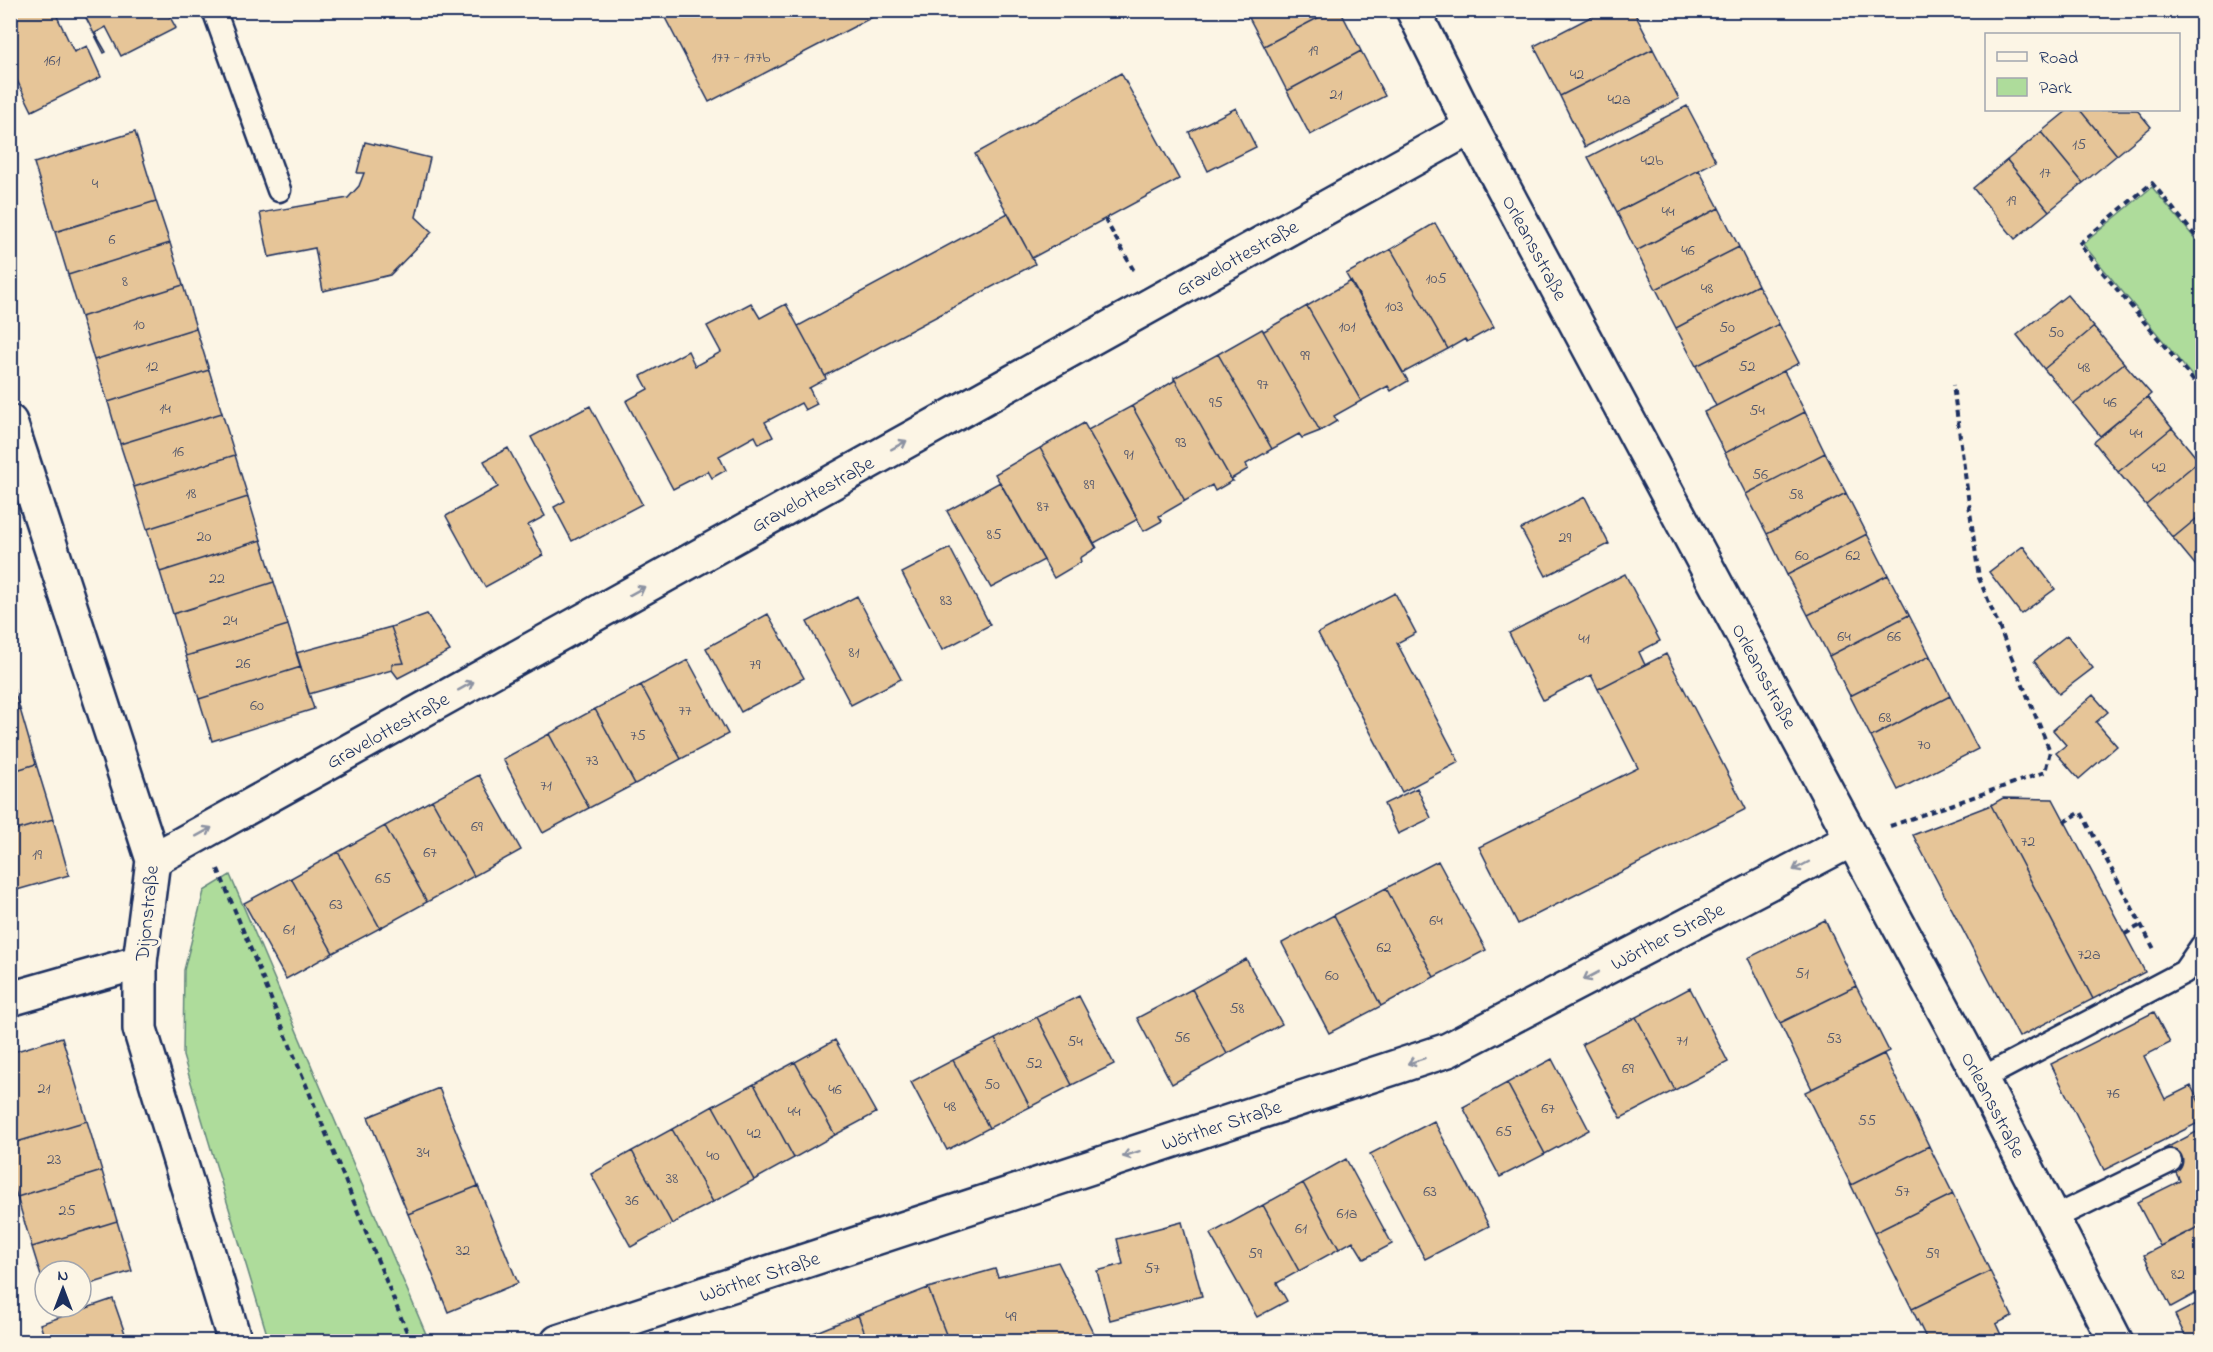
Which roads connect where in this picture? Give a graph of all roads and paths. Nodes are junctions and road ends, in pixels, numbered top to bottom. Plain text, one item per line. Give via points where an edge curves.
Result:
1 (214, 10) edge
2 (1413, 10) edge
3 (1471, 127) junction
4 (279, 190) dead end
5 (1105, 219) dead end
6 (2202, 244) edge
7 (1153, 304) junction
8 (1953, 385) dead end
9 (2202, 391) edge
10 (10, 422) edge
11 (2064, 822) dead end
12 (203, 832) junction
13 (1853, 839) junction
14 (153, 860) junction
15 (2141, 925) junction
16 (2125, 934) dead end
17 (2202, 946) edge
18 (140, 962) junction
19 (2170, 979) junction
20 (10, 999) edge
21 (1981, 1079) junction
22 (2170, 1161) dead end
23 (2053, 1218) junction
24 (235, 1341) edge
25 (411, 1341) edge
26 (558, 1341) edge
27 (2116, 1341) edge

1 - 4 lane
2 - 3 street, Orleansstraße
3 - 7 street, Gravelottestraße
3 - 13 street, Orleansstraße
5 - 7 path
6 - 9 path via 2152,183 2079,244
12 -> 7 street, Gravelottestraße
8 - 13 path via 1979,578 2050,751 2045,772
10 - 14 street, Dijonstraße
11 - 15 path via 2081,812
12 - 14 street, Gravelottestraße
12 - 25 path
13 - 21 street, Orleansstraße
13 -> 26 street, Wörther Straße via 1448,1050
14 - 18 street, Dijonstraße
15 - 16 path
15 - 19 path
17 - 19 lane via 2184,972
18 - 20 street
18 - 24 street, Dijonstraße via 140,1029
19 - 21 lane
21 - 23 street, Orleansstraße
22 - 23 lane
23 - 27 street, Orleansstraße

